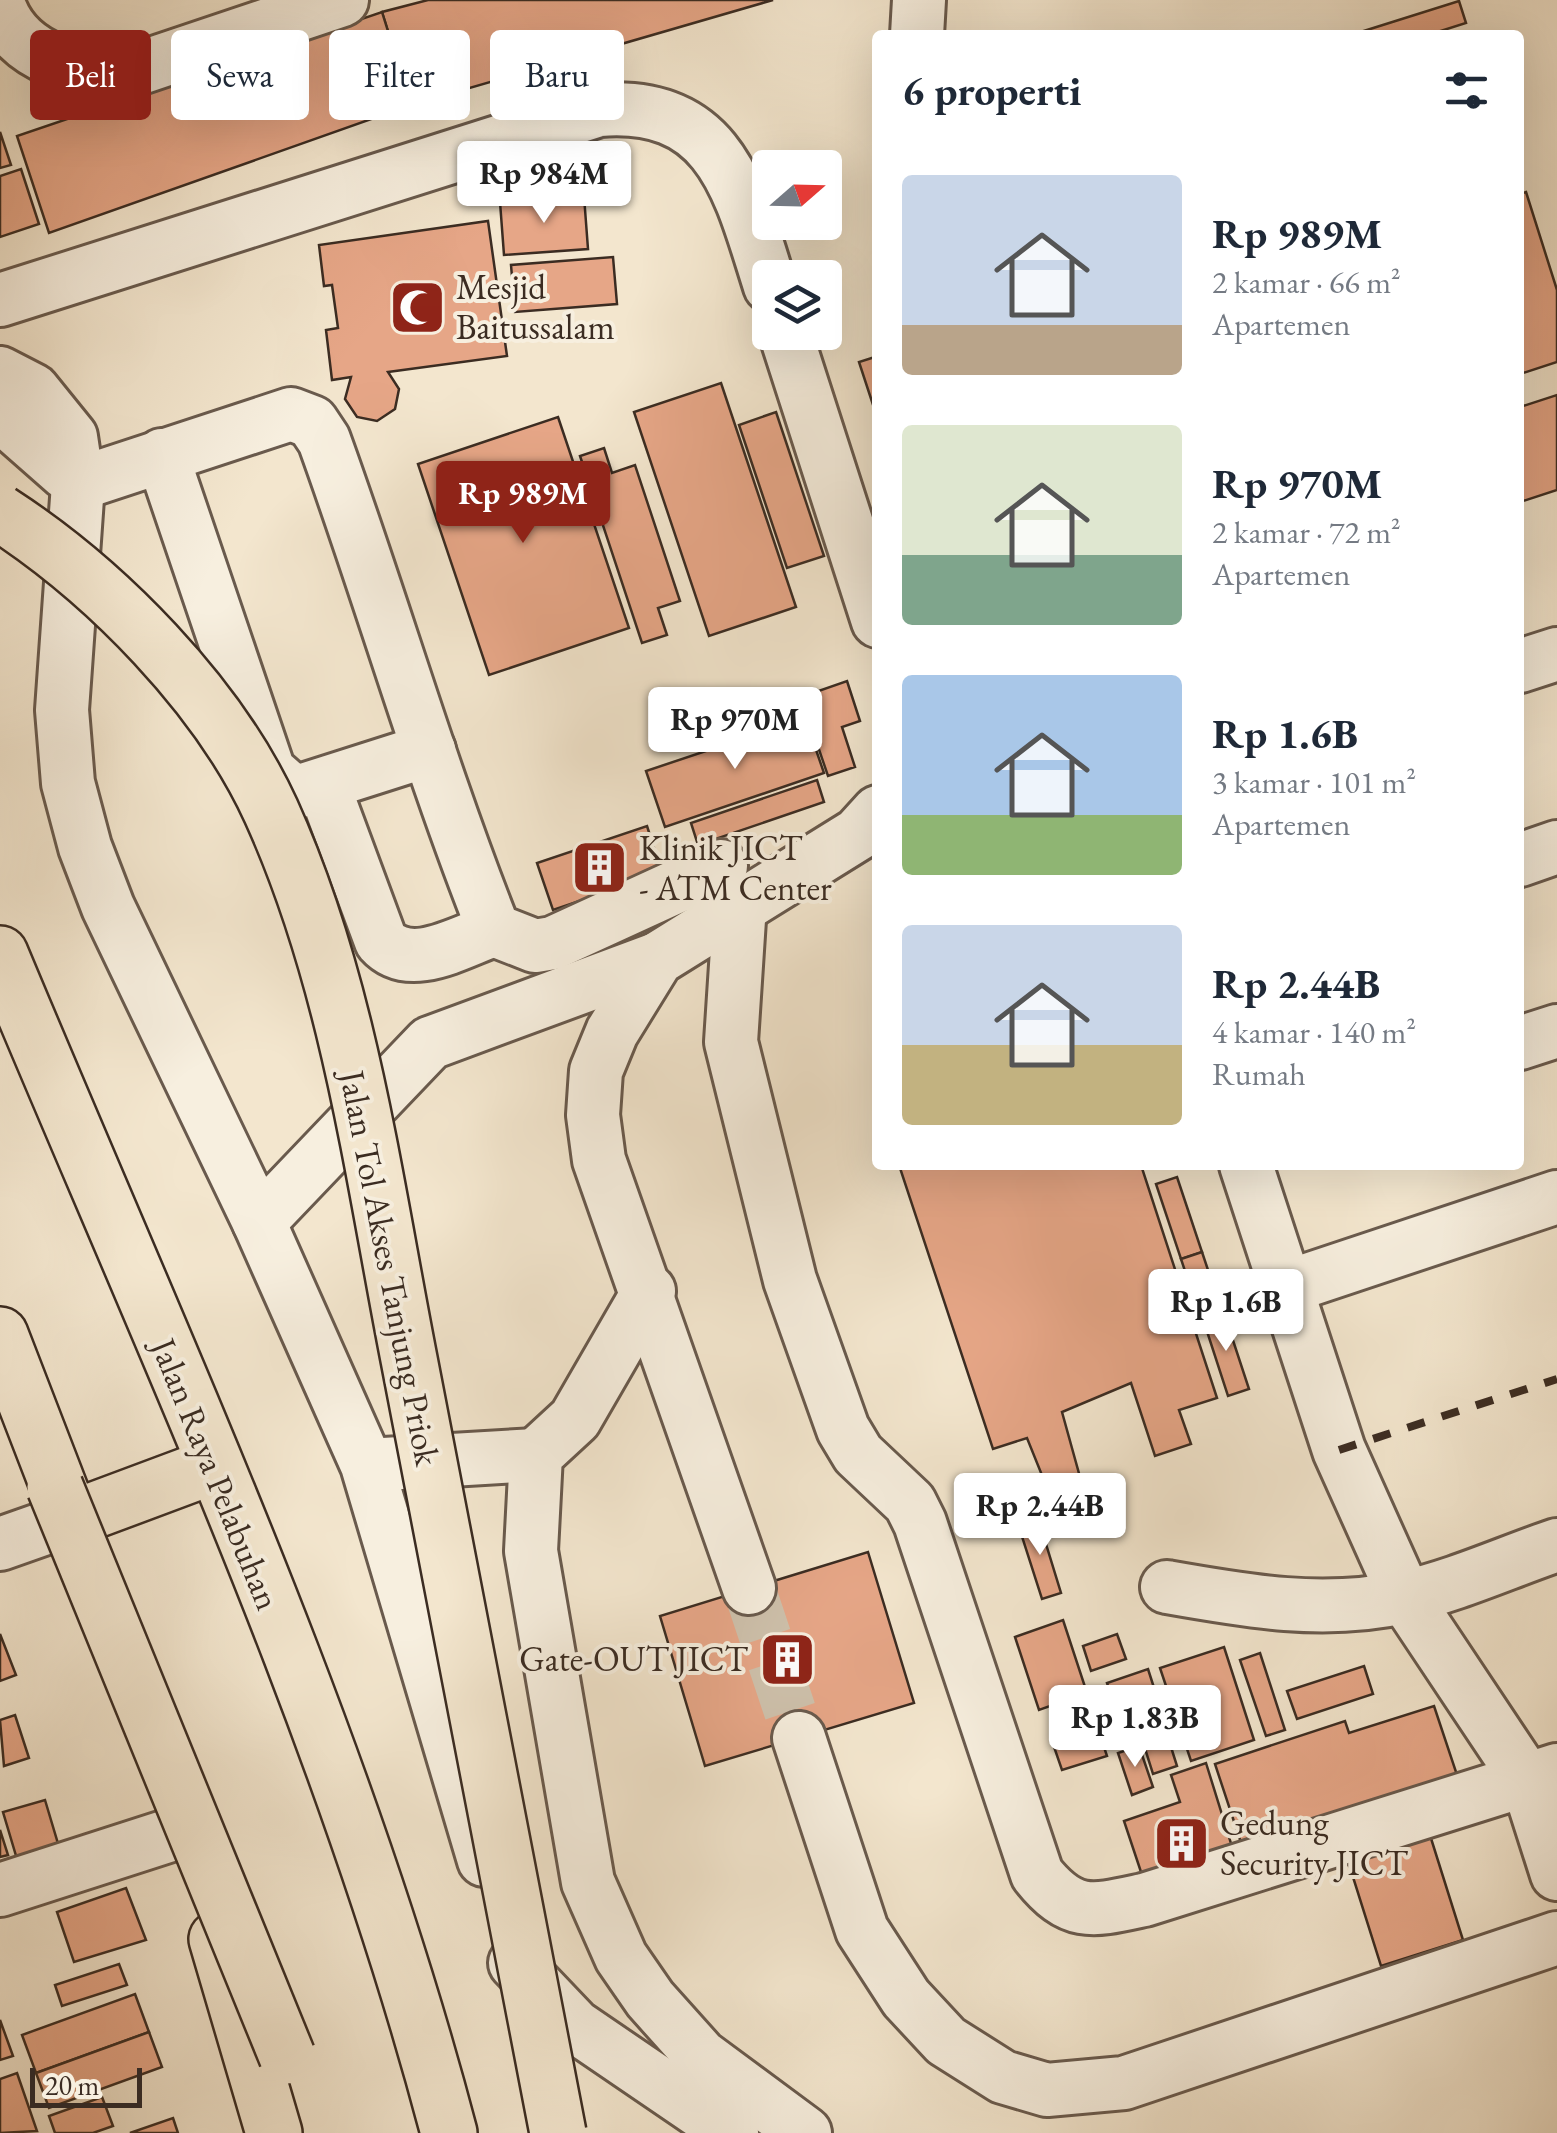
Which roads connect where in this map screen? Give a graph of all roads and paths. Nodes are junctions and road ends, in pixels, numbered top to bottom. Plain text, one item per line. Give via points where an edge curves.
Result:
1 (342, 0) edge
2 (919, 0) edge
3 (0, 8) edge
4 (917, 30) edge
5 (762, 260) edge
6 (19, 294) edge
7 (791, 350) edge
8 (3, 387) edge
9 (162, 455) junction
10 (78, 484) junction
11 (0, 513) edge
12 (872, 602) edge
13 (1557, 654) edge
14 (1524, 665) edge
15 (429, 750) junction
16 (324, 787) junction
17 (872, 819) edge
18 (1557, 847) edge
19 (1524, 859) edge
20 (731, 885) junction
21 (494, 930) junction
22 (0, 954) edge
23 (657, 959) junction
24 (1557, 1031) edge
25 (1524, 1042) edge
26 (1248, 1170) edge
27 (1557, 1197) edge
28 (260, 1222) junction
29 (1287, 1287) junction
30 (649, 1291) junction
31 (0, 1335) edge
32 (0, 1363) edge
33 (536, 1455) junction
34 (368, 1465) junction
35 (213, 1466) junction
36 (72, 1520) junction
37 (0, 1544) edge
38 (1557, 1545) edge
39 (1167, 1587) dead end
40 (748, 1588) tunnel mouth
41 (1405, 1597) junction
42 (799, 1738) tunnel mouth
43 (1542, 1775) edge
44 (182, 1830) junction
45 (1557, 1874) edge
46 (0, 1890) edge
47 (1557, 1938) edge
48 (462, 2131) edge
49 (274, 2133) edge
50 (311, 2133) edge
51 (558, 2133) edge
52 (732, 2133) edge
53 (805, 2133) edge

1 - 3 street via 128,72 94,73 44,58 6,23
2 - 4 street
5 - 6 street via 741,196 714,147 671,119 637,107 599,110
6 - 8 street
7 - 12 street
8 - 10 street via 33,390 71,437
9 - 10 street
9 - 15 street via 291,414 312,422 370,564
9 - 16 street via 269,771 294,793
10 - 28 street via 62,710 68,783 108,907
11 - 51 highway, Jalan Tol Akses Tanjung Priok, bridge via 56,549 151,637 214,720 269,808 327,958
13 - 14 street
15 - 16 street
15 - 21 street
16 - 21 street via 381,942 394,956 410,958
17 - 20 street via 858,834
18 - 19 street
20 - 21 street via 553,943 535,946
20 - 23 street
20 - 43 street via 731,1042 790,1280 842,1429 858,1454 910,1503 920,1523 1037,1874 1057,1899 1079,1908 1144,1900
22 - 35 highway, Jalan Raya Pelabuhan
23 - 28 street via 430,1044
23 - 30 street via 596,1071 593,1116 600,1160
24 - 25 street
26 - 29 street
27 - 29 street
28 - 34 street
29 - 41 street via 1339,1450
30 - 33 street via 575,1419
30 - 40 street
31 - 36 highway
32 - 50 highway, bridge via 174,1770
33 - 34 street
33 - 53 street via 531,1551 588,1882 621,1957 650,1998 701,2056
34 - 52 street via 514,1962 575,2026
35 - 36 highway
35 - 48 highway, Jalan Raya Pelabuhan via 356,1825
36 - 37 street
36 - 44 highway
38 - 41 street
39 - 41 street via 1260,1603 1330,1606
41 - 43 street
42 - 47 street via 862,1930 906,1998 946,2041 1003,2077 1047,2090 1124,2082
43 - 45 street
44 - 46 street
44 - 49 highway

